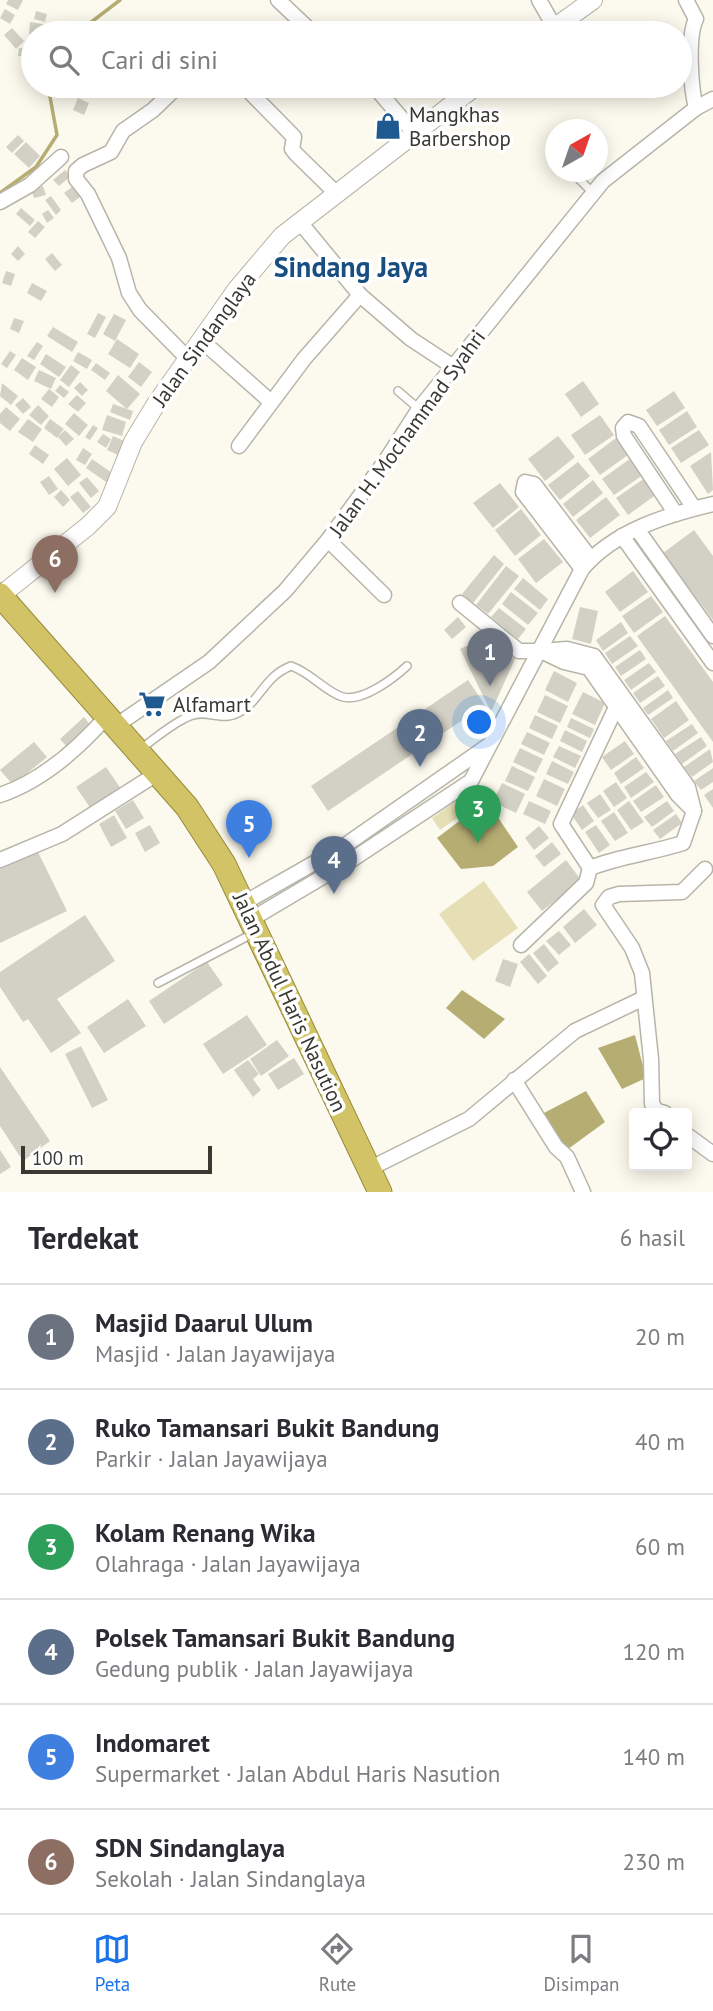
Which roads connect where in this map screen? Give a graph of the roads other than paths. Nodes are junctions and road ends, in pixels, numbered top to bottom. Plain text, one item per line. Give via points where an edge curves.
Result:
1 (278, 0) edge
2 (539, 0) edge
3 (593, 0) edge
4 (686, 0) edge
5 (300, 21) edge
6 (547, 21) edge
7 (564, 21) edge
8 (692, 30) edge
9 (692, 30) edge
10 (692, 71) edge
11 (692, 89) edge
12 (166, 98) edge
13 (256, 98) edge
14 (384, 98) edge
15 (461, 98) edge
16 (713, 99) edge
17 (696, 108) junction
18 (415, 134) junction
19 (61, 157) dead end
20 (582, 182) edge
21 (337, 194) junction
22 (593, 194) junction
23 (0, 202) edge
24 (299, 221) junction
25 (360, 295) junction
26 (201, 340) junction
27 (188, 359) junction
28 (452, 366) junction
29 (398, 391) dead end
30 (271, 402) junction
31 (419, 409) junction
32 (239, 446) dead end
33 (713, 504) edge
34 (694, 508) junction
35 (676, 514) junction
36 (637, 529) junction
37 (622, 536) junction
38 (328, 540) junction
39 (587, 564) junction
40 (384, 595) dead end
41 (1, 600) edge
42 (460, 603) dead end
43 (713, 636) edge
44 (541, 651) junction
45 (710, 653) edge
46 (407, 666) dead end
47 (619, 700) junction
48 (113, 720) junction
49 (492, 743) junction
50 (139, 750) junction
51 (158, 772) junction
52 (436, 782) junction
53 (0, 795) edge
54 (446, 797) junction
55 (0, 860) edge
56 (590, 868) junction
57 (705, 869) dead end
58 (250, 919) junction
59 (521, 945) dead end
60 (158, 983) dead end
61 (644, 998) junction
62 (514, 1080) junction
63 (655, 1108) edge
64 (692, 1139) edge
65 (713, 1154) edge
66 (369, 1169) junction
67 (380, 1192) edge
68 (583, 1192) edge

1 - 5 street
2 - 6 street
3 - 7 street
4 - 9 street via 696,19
8 - 10 street
11 - 17 street
12 - 27 street via 123,131 111,152 76,171 76,178 119,258 129,293
13 - 21 street via 294,137 296,154
14 - 18 street
15 - 18 street, Jalan Sindanglaya
16 - 17 street, Jalan H. Mochammad Syahri
17 - 22 street, Jalan H. Mochammad Syahri via 603,181
18 - 21 street, Jalan Sindanglaya
19 - 23 street via 30,185
20 - 22 lane
21 - 24 street, Jalan Sindanglaya
22 - 28 street, Jalan H. Mochammad Syahri
24 - 25 street
24 - 26 street, Jalan Sindanglaya via 237,289
25 - 28 street via 411,339
25 - 30 street
26 - 27 street, Jalan Sindanglaya
26 - 30 street
27 - 41 street, Jalan Sindanglaya via 133,442 107,507
28 - 31 street, Jalan H. Mochammad Syahri
29 - 31 lane
30 - 32 street
31 - 38 street, Jalan H. Mochammad Syahri
33 - 34 street
34 - 35 street
34 - 35 street via 639,426 628,422 624,436
35 - 36 street
36 - 37 street
36 - 43 street
37 - 39 street
37 - 45 street
38 - 40 street
38 - 48 street, Jalan H. Mochammad Syahri via 285,591 209,662
39 - 39 street via 523,492 525,482 534,484
39 - 44 street
41 - 48 highway, Jalan Abdul Haris Nasution
42 - 44 street via 519,650
44 - 47 street via 589,668
44 - 49 street
46 - 50 lane via 356,696 342,697 305,670 290,666 271,676 250,705 237,714 224,718 191,715
47 - 56 street via 561,824
47 - 56 street via 688,787 694,811 683,844
48 - 50 highway, Jalan Abdul Haris Nasution
48 - 53 street, Jalan H. Mochammad Syahri via 30,782
49 - 52 street
49 - 54 street via 471,781
50 - 51 highway, Jalan Abdul Haris Nasution
51 - 55 street via 62,834
51 - 58 highway, Jalan Abdul Haris Nasution via 224,863
52 - 54 lane
52 - 58 street via 313,863
54 - 58 street via 324,878
56 - 59 street via 586,883
57 - 61 street via 682,892 619,894 604,903 632,948 642,973
58 - 60 lane
58 - 66 highway, Jalan Abdul Haris Nasution
61 - 62 street via 575,1031
61 - 63 street
62 - 66 street via 469,1119
62 - 68 street via 567,1157
64 - 65 street
66 - 67 highway, Jalan Abdul Haris Nasution

